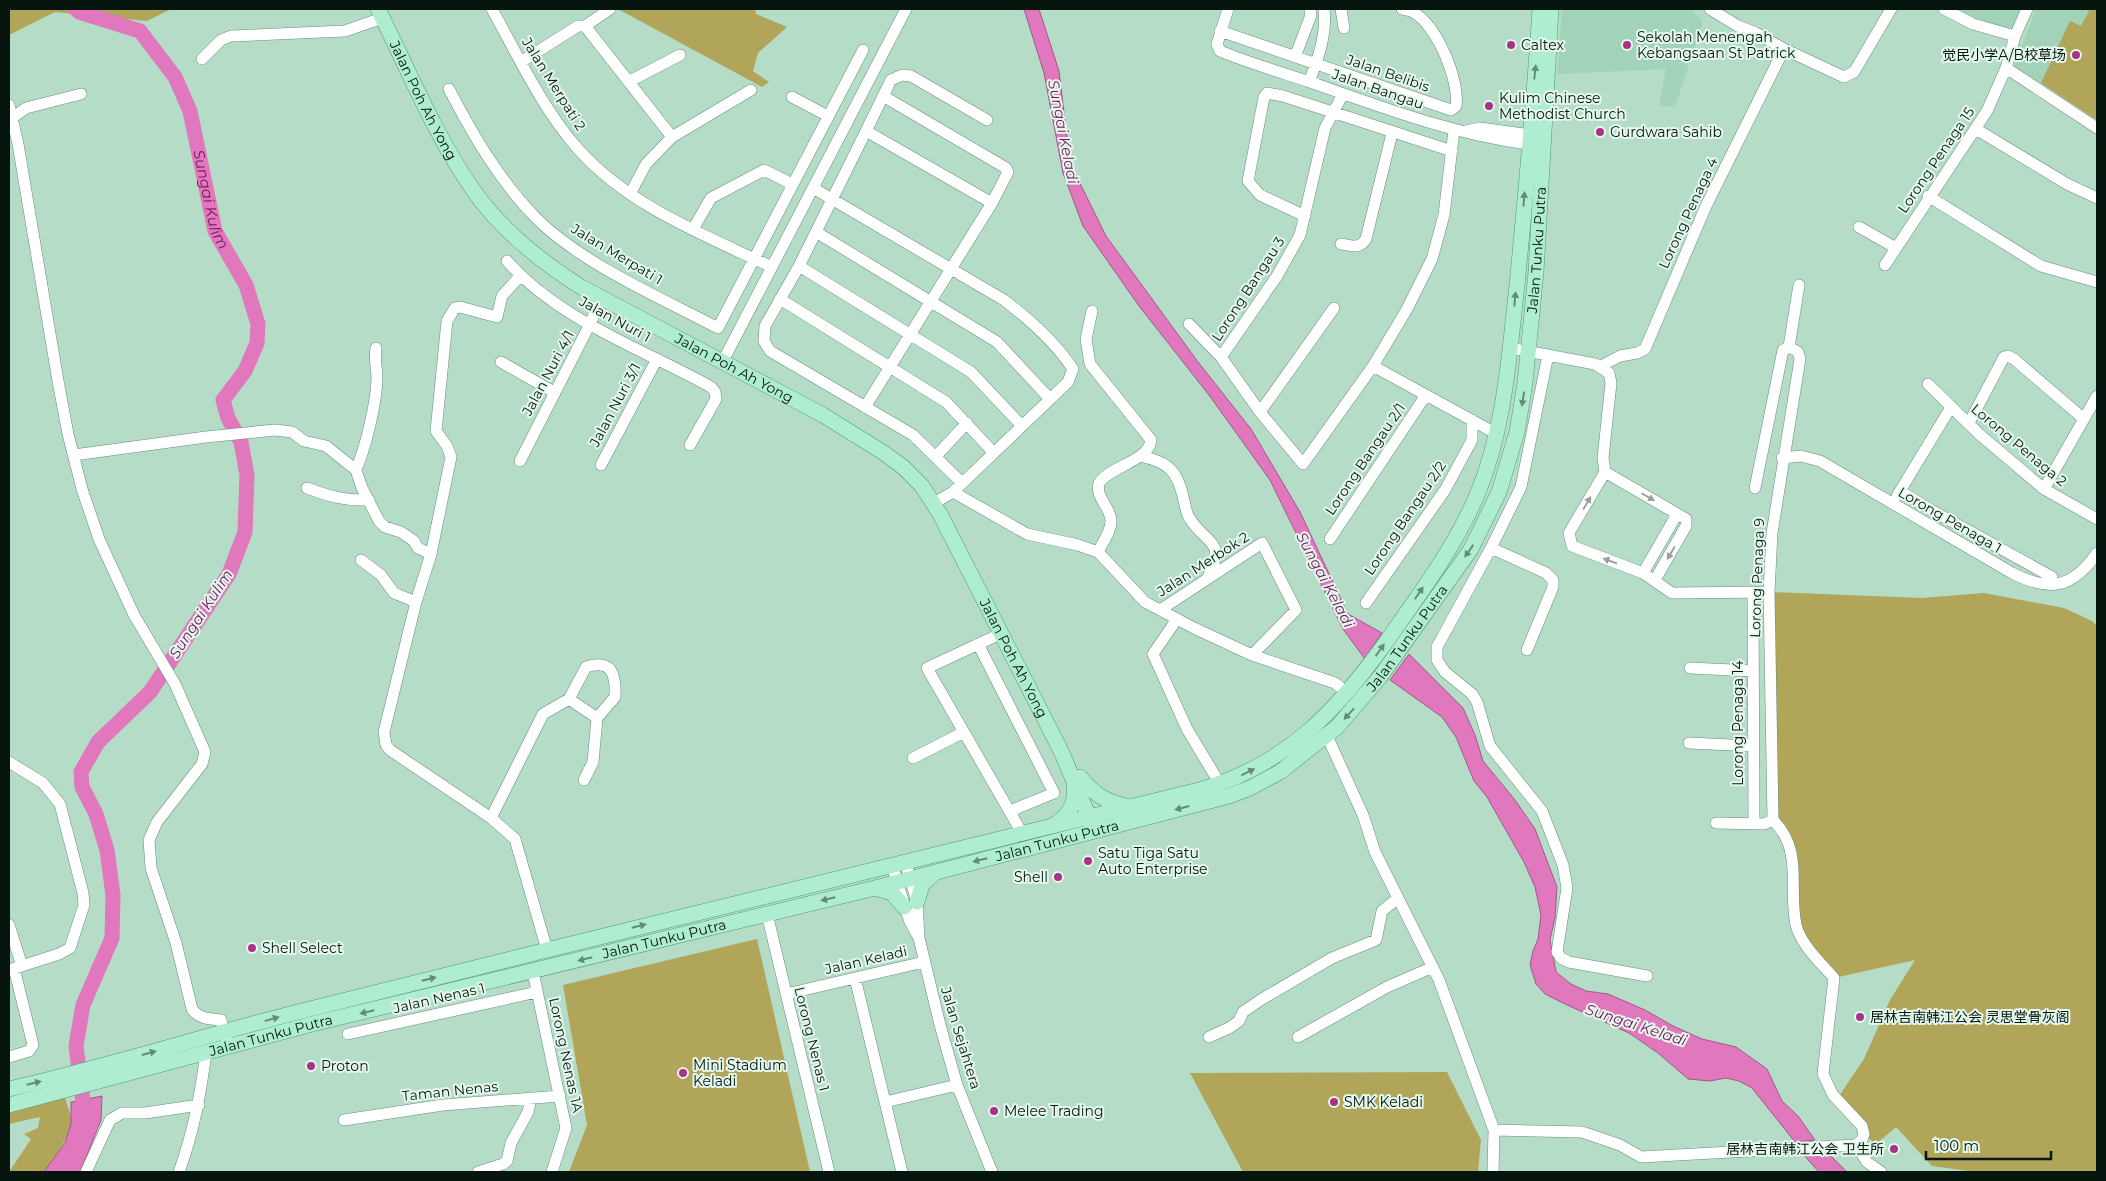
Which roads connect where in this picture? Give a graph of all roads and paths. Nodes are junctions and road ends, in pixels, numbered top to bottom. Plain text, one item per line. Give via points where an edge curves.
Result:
1 (492, 9) edge
2 (610, 9) edge
3 (906, 9) edge
4 (1228, 9) edge
5 (1310, 9) edge
6 (1324, 9) edge
7 (1341, 9) edge
8 (1402, 9) edge
9 (1540, 9) edge
10 (1551, 9) edge
11 (1710, 9) edge
12 (1891, 9) edge
13 (1944, 9) edge
14 (2027, 9) edge
15 (1413, 10) edge
16 (380, 13) edge
17 (585, 26) junction
18 (1344, 28) dead end
19 (1220, 35) junction
20 (2015, 36) junction
21 (1784, 49) junction
22 (863, 50) dead end
23 (680, 55) dead end
24 (1295, 57) junction
25 (202, 59) dead end
26 (521, 62) junction
27 (1316, 64) junction
28 (2006, 68) junction
29 (630, 81) junction
30 (1309, 82) junction
31 (449, 89) dead end
32 (751, 90) dead end
33 (82, 94) dead end
34 (1343, 94) junction
35 (884, 96) junction
36 (792, 97) dead end
37 (9, 105) edge
38 (1335, 113) junction
39 (828, 116) junction
40 (12, 118) junction
41 (987, 120) dead end
42 (2097, 128) edge
43 (1976, 129) junction
44 (1460, 130) junction
45 (866, 131) junction
46 (1392, 132) junction
47 (672, 136) junction
48 (1513, 137) junction
49 (1534, 140) junction
50 (1452, 151) junction
51 (792, 184) junction
52 (813, 188) junction
53 (630, 194) junction
54 (1928, 196) junction
55 (2097, 198) edge
56 (832, 200) junction
57 (992, 203) junction
58 (1305, 216) junction
59 (1859, 227) dead end
60 (693, 229) junction
61 (816, 232) junction
62 (1341, 244) dead end
63 (1896, 248) junction
64 (753, 258) junction
65 (507, 261) dead end
66 (1885, 265) dead end
67 (799, 266) junction
68 (772, 267) junction
69 (951, 269) junction
70 (520, 276) junction
71 (2097, 282) edge
72 (1800, 285) dead end
73 (601, 298) junction
74 (780, 299) junction
75 (931, 300) junction
76 (1334, 308) dead end
77 (1092, 312) dead end
78 (590, 324) junction
79 (1189, 324) dead end
80 (911, 333) junction
81 (376, 348) dead end
82 (1510, 348) junction
83 (1786, 349) junction
84 (1527, 351) junction
85 (1548, 355) junction
86 (1221, 358) junction
87 (657, 359) junction
88 (723, 361) junction
89 (501, 362) dead end
90 (891, 366) junction
91 (1372, 366) junction
92 (1601, 366) junction
93 (1928, 384) dead end
94 (554, 392) junction
95 (1426, 395) junction
96 (2097, 396) edge
97 (1050, 399) junction
98 (1951, 406) junction
99 (865, 407) junction
100 (1260, 412) junction
101 (2084, 419) junction
102 (1472, 420) junction
103 (1969, 423) junction
104 (967, 424) junction
105 (1022, 426) junction
106 (1497, 434) junction
107 (1151, 440) junction
108 (690, 445) dead end
109 (994, 453) junction
110 (74, 455) junction
111 (936, 456) junction
112 (1140, 456) junction
113 (1782, 458) junction
114 (520, 461) dead end
115 (1160, 462) junction
116 (601, 465) dead end
117 (356, 470) junction
118 (1605, 472) junction
119 (962, 483) junction
120 (307, 488) dead end
121 (1755, 488) dead end
122 (2044, 488) junction
123 (1900, 491) junction
124 (953, 492) junction
125 (369, 500) junction
126 (934, 503) junction
127 (1893, 504) junction
128 (1677, 514) junction
129 (2097, 519) edge
130 (1330, 539) dead end
131 (1491, 548) junction
132 (1098, 552) junction
133 (2097, 553) edge
134 (431, 554) junction
135 (361, 560) dead end
136 (1643, 573) junction
137 (1207, 578) junction
138 (2052, 578) dead end
139 (1655, 580) junction
140 (1753, 592) junction
141 (1769, 592) junction
142 (416, 602) junction
143 (1366, 603) dead end
144 (1160, 610) junction
145 (1178, 619) junction
146 (1000, 634) junction
147 (978, 644) junction
148 (1527, 650) dead end
149 (1252, 655) junction
150 (1690, 668) dead end
151 (1752, 671) junction
152 (1374, 672) junction
153 (1347, 693) junction
154 (569, 699) junction
155 (597, 718) junction
156 (964, 732) junction
157 (1327, 736) junction
158 (1689, 743) dead end
159 (1752, 746) junction
160 (913, 758) dead end
161 (9, 762) edge
162 (1076, 778) junction
163 (584, 780) dead end
164 (1220, 784) junction
165 (1146, 803) junction
166 (1010, 811) junction
167 (1094, 816) junction
168 (491, 818) junction
169 (1774, 820) junction
170 (1716, 823) dead end
171 (1754, 823) junction
172 (1053, 826) junction
173 (1100, 830) junction
174 (1022, 833) junction
175 (898, 864) junction
176 (942, 870) junction
177 (904, 880) junction
178 (875, 888) junction
179 (1398, 898) junction
180 (910, 904) junction
181 (767, 914) junction
182 (9, 924) edge
183 (552, 949) junction
184 (504, 961) junction
185 (924, 962) junction
186 (1433, 967) junction
187 (15, 968) edge
188 (533, 972) junction
189 (1647, 976) dead end
190 (855, 978) junction
191 (537, 992) junction
192 (786, 994) junction
193 (348, 1034) dead end
194 (1209, 1037) dead end
195 (1298, 1037) dead end
196 (226, 1039) junction
197 (206, 1052) junction
198 (9, 1057) edge
199 (104, 1073) junction
200 (957, 1084) junction
201 (61, 1085) junction
202 (9, 1089) edge
203 (560, 1096) junction
204 (530, 1098) junction
205 (884, 1102) junction
206 (200, 1105) junction
207 (9, 1106) edge
208 (344, 1120) dead end
209 (1494, 1130) junction
210 (1856, 1146) junction
211 (86, 1172) edge
212 (179, 1172) edge
213 (478, 1172) edge
214 (552, 1172) edge
215 (829, 1172) edge
216 (902, 1172) edge
217 (992, 1172) edge
218 (1493, 1172) edge
219 (1880, 1172) edge

1 - 26 street, Jalan Merpati 2
2 - 17 street
3 - 52 street
4 - 19 street
5 - 24 street via 1311,15
6 - 27 street via 1325,28
7 - 18 street
8 - 15 street
49 -> 9 main road, Jalan Tunku Putra
10 - 49 main road, Jalan Tunku Putra
11 - 21 street
12 - 21 street via 1854,72 1847,77
13 - 20 street via 1973,24
14 - 20 street, Lorong Penaga 15
15 - 27 street, Jalan Belibis via 1426,23 1449,64 1457,96 1456,106 1451,110
16 - 25 street via 345,31 231,36 221,40
16 - 73 main road, Jalan Poh Ah Yong via 448,149 476,194 516,238 557,272
17 - 26 street via 578,26
17 - 29 street
19 - 24 street, Jalan Belibis
19 - 30 street, Jalan Bangau via 1217,49 1220,51
20 - 28 street, Lorong Penaga 15
21 - 92 street, Lorong Penaga 4 via 1706,206 1645,349
22 - 39 street
23 - 29 street
24 - 27 street, Jalan Belibis
26 - 53 street, Jalan Merpati 2 via 574,145
27 - 30 street
28 - 42 street
28 - 43 street, Lorong Penaga 15
29 - 47 street
30 - 34 street, Jalan Bangau
31 - 64 street, Jalan Merpati 1 via 478,142 512,191 537,219 590,259 718,328
32 - 47 street
33 - 40 street via 26,108
34 - 38 street, Lorong Bangau 3
34 - 44 street, Jalan Bangau
35 - 41 street via 891,80 902,75 912,76
35 - 45 street
35 - 57 street via 1006,168 1007,178
36 - 39 street
37 - 40 street
38 - 46 street
38 - 58 street, Lorong Bangau 3 via 1325,128
38 - 58 street via 1274,94 1267,93 1264,98 1248,181 1260,195
39 - 51 street
40 - 110 street
43 - 54 street, Lorong Penaga 15
43 - 55 street via 2066,184
44 - 48 street via 1480,128
44 - 50 street
45 - 56 street
45 - 57 street
46 - 50 street
46 - 62 street via 1366,239 1356,247
47 - 53 street via 646,164
48 - 49 street
48 - 49 street via 1524,150
82 -> 49 main road, Jalan Tunku Putra
49 - 84 main road, Jalan Tunku Putra via 1536,272
50 - 91 street via 1444,215 1432,259
51 - 60 street via 764,170 711,198
51 - 64 street
52 - 56 street
52 - 68 street
53 - 60 street, Jalan Merpati 2
54 - 63 street, Lorong Penaga 15
54 - 71 street via 2041,266
56 - 61 street
56 - 69 street
57 - 69 street
58 - 86 street, Lorong Bangau 3 via 1300,236 1277,276
59 - 63 street
60 - 64 street, Jalan Merpati 2
61 - 67 street
61 - 75 street
63 - 66 street, Lorong Penaga 15
64 - 68 street, Jalan Merpati 2
65 - 70 street, Jalan Nuri 1
67 - 74 street
67 - 80 street
68 - 88 street
69 - 75 street
69 - 97 street via 1004,300 1064,356 1073,369 1068,382
70 - 78 street, Jalan Nuri 1
70 - 134 street via 502,296 497,317 460,307 455,308 447,321 436,431 451,457
72 - 83 street
73 - 78 street, Jalan Nuri 4/1
73 - 88 main road, Jalan Poh Ah Yong
74 - 90 street
74 - 99 street via 765,326 764,341 770,351
75 - 80 street
75 - 97 street via 996,342
76 - 100 street
77 - 107 street via 1086,339 1090,364
78 - 87 street, Jalan Nuri 1
78 - 94 street, Jalan Nuri 4/1
79 - 86 street
80 - 90 street
80 - 105 street via 971,372
81 - 117 street via 377,378 364,452
82 - 84 street
82 - 106 main road, Jalan Tunku Putra
83 - 113 street, Lorong Penaga 9 via 1798,352 1800,359
83 - 121 street
84 - 85 street
84 -> 152 main road, Jalan Tunku Putra via 1517,432 1499,492 1472,549 1403,645
85 - 92 street
85 - 131 street via 1521,487
86 - 100 street
87 - 108 street, Jalan Nuri 1 via 716,392 716,399
87 - 116 street, Jalan Nuri 3/1
88 - 126 main road, Jalan Poh Ah Yong via 823,415 884,453 903,466
89 - 94 street
90 - 99 street
90 - 104 street via 946,402
91 - 95 street
91 - 100 street via 1303,464
92 - 118 street via 1609,373 1611,383 1603,458
93 - 98 street, Lorong Penaga 2
94 - 114 street, Jalan Nuri 4/1
95 - 102 street
95 - 130 street, Lorong Bangau 2/1
96 - 101 street
97 - 105 street
98 - 103 street, Lorong Penaga 2
98 - 123 street
99 - 111 street via 913,435
101 - 103 street via 2008,356 2004,357
101 - 122 street
102 - 106 street
102 - 143 street, Lorong Bangau 2/2 via 1472,440 1445,490
103 - 122 street, Lorong Penaga 2
104 - 109 street
104 - 111 street
105 - 109 street
152 -> 106 main road, Jalan Tunku Putra via 1392,634 1465,520
107 - 112 street via 1149,448
107 - 115 street
109 - 119 street
110 - 117 street via 275,430 292,432 304,441 326,446
110 - 196 street via 99,539 134,616 175,684 205,752 202,764 157,822 149,840 151,868 176,943 192,1009 196,1016 221,1020
111 - 119 street
112 - 115 street
112 - 132 street via 1098,483 1099,494 1111,519
113 - 127 street, Lorong Penaga 1 via 1802,456 1820,461
113 - 141 street, Lorong Penaga 9 via 1772,533
115 - 137 street via 1176,474 1190,519 1216,551 1216,561
117 - 125 street
118 -> 128 street
136 -> 118 street via 1572,546 1569,533
119 - 124 street
120 - 125 street via 335,498
122 - 129 street, Lorong Penaga 2
123 - 127 street
123 - 138 street
124 - 126 street
124 - 132 street via 1027,534
125 - 134 street via 385,527 401,532 414,540 418,548
126 - 146 main road, Jalan Poh Ah Yong
127 - 133 street, Lorong Penaga 1 via 2012,572 2044,586 2066,582 2079,574
128 - 136 street
128 -> 139 street via 1686,519 1686,526
131 - 148 street via 1546,573 1553,580 1554,587
131 - 189 street via 1437,647 1437,660 1445,672 1478,702 1490,746 1542,811 1563,866 1566,888 1557,952 1569,962
132 - 144 street via 1144,602
134 - 142 street
135 - 142 street via 381,575 394,593
136 - 139 street
137 - 144 street, Jalan Merbok 2
137 - 149 street, Jalan Merbok 2 via 1262,543 1296,610
139 - 140 street via 1672,593
140 - 141 street
140 - 151 street, Lorong Penaga 14
141 - 169 street, Lorong Penaga 9
142 - 168 street via 384,732 386,746
144 - 145 street
145 - 149 street
145 - 164 street via 1153,654 1187,729
146 - 147 street
146 - 162 main road, Jalan Poh Ah Yong
147 - 156 street via 927,668
147 - 166 street via 1054,793
149 - 153 street via 1334,683
150 - 151 street
151 - 159 street, Lorong Penaga 14
152 - 153 main road, Jalan Tunku Putra
152 -> 157 main road, Jalan Tunku Putra via 1353,710
164 -> 153 main road, Jalan Tunku Putra via 1251,771 1301,738 1319,724
154 - 155 street
154 - 155 street via 586,667 596,664 607,666 612,672 615,697
154 - 168 street via 543,714
155 - 163 street via 592,762
156 - 160 street
156 - 166 street
157 -> 173 main road, Jalan Tunku Putra via 1280,772 1250,788
157 - 179 street via 1363,815 1375,852
158 - 159 street
159 - 171 street, Lorong Penaga 14
161 - 187 street via 43,784 56,797 84,893 84,905 70,948
162 - 165 main road via 1106,801 1126,806
162 - 167 main road, Jalan Poh Ah Yong
162 - 172 main road via 1072,806
164 - 165 main road, Jalan Tunku Putra
165 - 167 main road, Jalan Tunku Putra
166 - 174 street
167 - 172 main road, Jalan Tunku Putra
167 - 173 main road, Jalan Poh Ah Yong
168 - 183 street via 515,839
169 - 171 street
169 - 210 street via 1785,831 1792,855 1796,926 1809,950 1834,978 1824,1074 1833,1095 1862,1126 1864,1134
170 - 171 street
172 - 174 main road, Jalan Tunku Putra
173 -> 176 main road, Jalan Tunku Putra
174 - 175 main road, Jalan Tunku Putra
175 - 177 street, Jalan Sejahtera
183 -> 175 main road, Jalan Tunku Putra via 732,902
176 - 177 main road, Jalan Tunku Putra
176 - 180 main road via 922,885
177 - 178 main road, Jalan Tunku Putra
177 - 180 street, Jalan Sejahtera
178 - 180 main road via 892,893
178 -> 181 main road, Jalan Tunku Putra
179 - 186 street
179 - 194 street via 1382,910 1376,940 1332,958 1243,1012 1239,1021 1229,1028
180 - 185 street, Jalan Sejahtera
181 -> 188 main road, Jalan Tunku Putra
181 - 192 street, Lorong Nenas 1
182 - 187 street
183 - 184 main road, Jalan Tunku Putra
183 - 188 main road via 538,961
184 - 188 main road via 521,964
196 -> 184 main road, Jalan Tunku Putra via 309,1009
185 - 190 street, Jalan Keladi
185 - 200 street, Jalan Sejahtera
186 - 195 street via 1387,987
186 - 209 street
187 - 198 street via 33,1045 29,1051
188 - 191 street, Lorong Nenas 1A
188 -> 196 main road, Jalan Tunku Putra
190 - 192 street, Jalan Keladi
190 - 205 street
191 - 193 street, Jalan Nenas 1
191 - 203 street, Lorong Nenas 1A
192 - 215 street, Lorong Nenas 1
196 - 197 main road, Jalan Tunku Putra
199 -> 196 main road, Jalan Tunku Putra
197 - 199 main road, Jalan Tunku Putra
197 - 206 street
199 - 201 main road, Jalan Tunku Putra
200 - 205 street
200 - 217 street, Jalan Sejahtera
202 -> 201 main road, Jalan Tunku Putra
201 - 207 main road, Jalan Tunku Putra
203 - 204 street, Taman Nenas
203 - 214 street, Lorong Nenas 1A via 566,1128
204 - 208 street, Taman Nenas via 443,1105
204 - 213 street via 528,1112 517,1130 507,1161
205 - 216 street
206 - 211 street via 122,1114 110,1120
206 - 212 street
209 - 210 street via 1582,1132 1620,1145 1641,1157
209 - 218 street
210 - 219 street via 1867,1162

